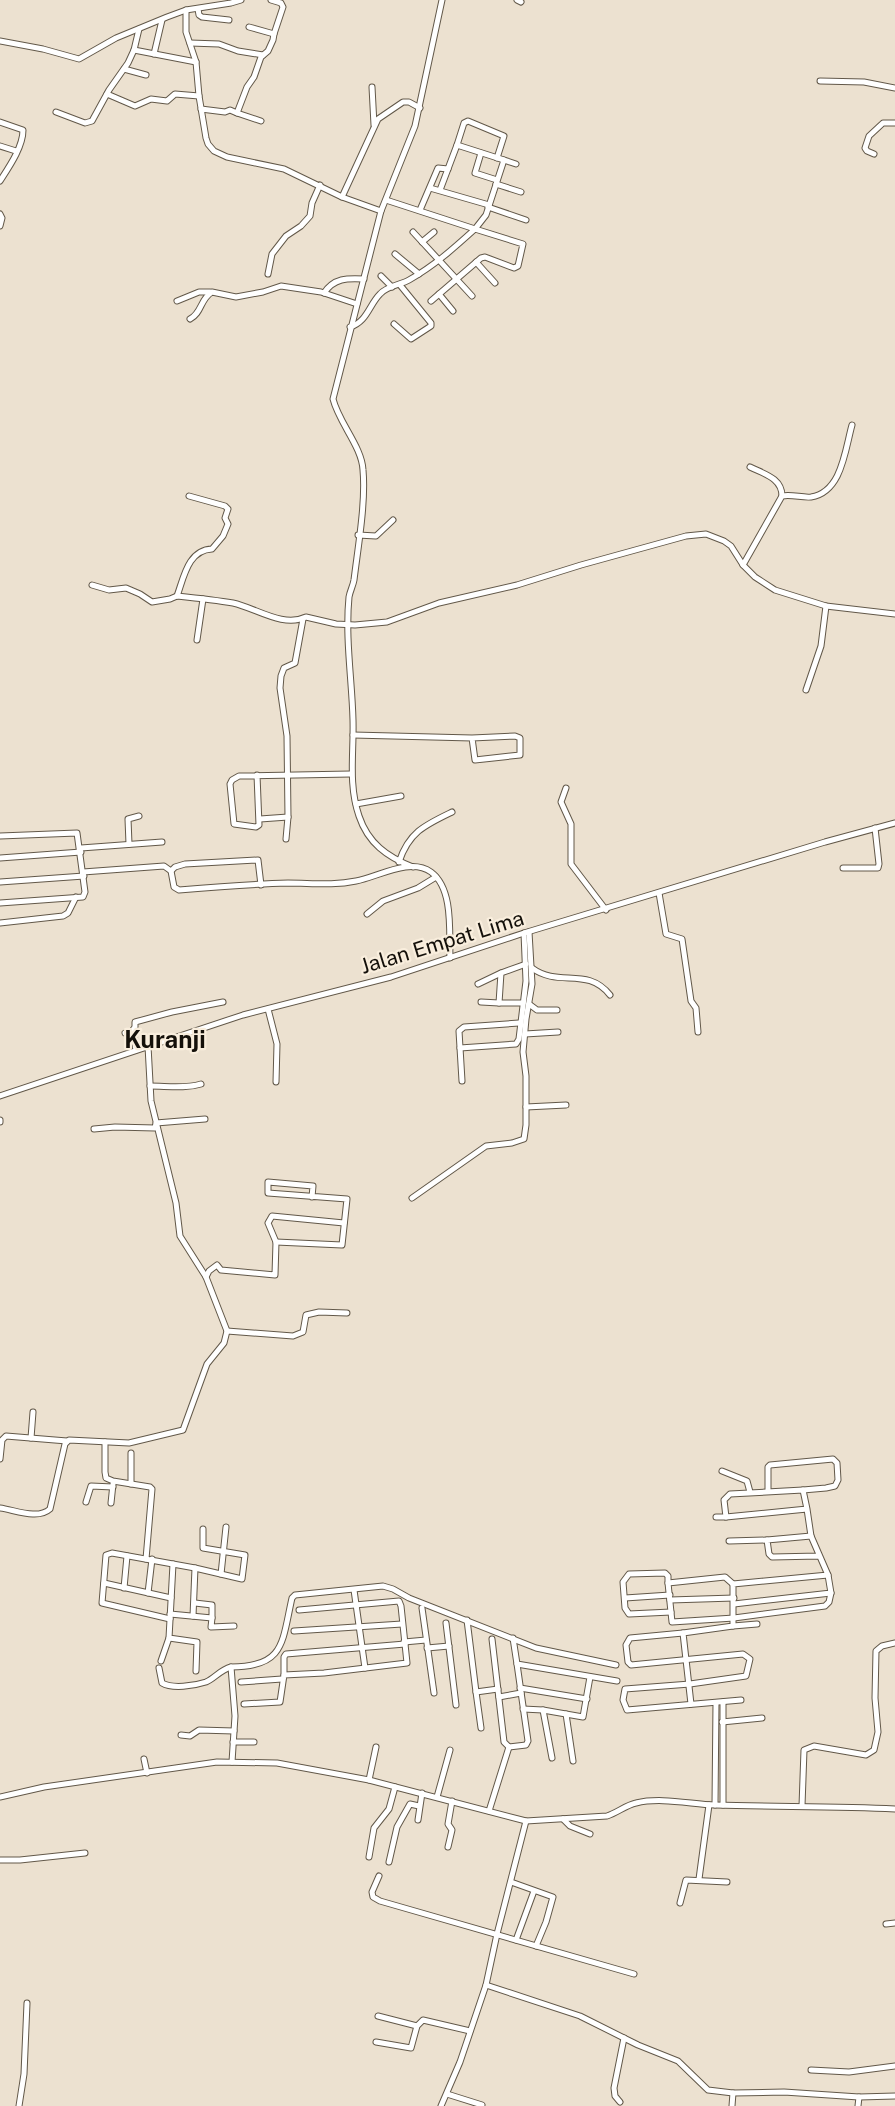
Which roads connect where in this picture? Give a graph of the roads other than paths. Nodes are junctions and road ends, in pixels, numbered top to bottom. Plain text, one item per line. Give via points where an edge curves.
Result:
1 (241, 0) edge
2 (271, 0) edge
3 (442, 0) edge
4 (198, 9) junction
5 (186, 10) junction
6 (162, 20) junction
7 (230, 20) dead end
8 (249, 27) dead end
9 (139, 29) junction
10 (274, 34) junction
11 (0, 41) edge
12 (190, 44) junction
13 (134, 50) junction
14 (154, 54) junction
15 (263, 55) junction
16 (196, 62) junction
17 (124, 69) junction
18 (146, 75) dead end
19 (820, 81) dead end
20 (372, 87) dead end
21 (895, 88) edge
22 (106, 94) junction
23 (199, 96) junction
24 (420, 108) junction
25 (201, 109) junction
26 (56, 111) dead end
27 (237, 112) junction
28 (261, 121) dead end
29 (0, 122) edge
30 (895, 123) edge
31 (374, 127) junction
32 (457, 145) junction
33 (0, 146) edge
34 (16, 152) junction
35 (481, 153) junction
36 (874, 154) dead end
37 (497, 158) junction
38 (504, 160) junction
39 (516, 164) dead end
40 (448, 169) junction
41 (2, 174) edge
42 (0, 181) edge
43 (496, 182) junction
44 (320, 185) junction
45 (430, 188) junction
46 (440, 190) junction
47 (521, 192) dead end
48 (342, 197) junction
49 (386, 200) junction
50 (489, 206) junction
51 (420, 210) junction
52 (381, 211) junction
53 (0, 214) edge
54 (526, 219) dead end
55 (0, 226) edge
56 (476, 229) junction
57 (413, 232) dead end
58 (434, 232) dead end
59 (422, 242) junction
60 (395, 254) dead end
61 (440, 260) junction
62 (476, 262) junction
63 (268, 274) dead end
64 (419, 274) junction
65 (381, 276) dead end
66 (364, 279) junction
67 (457, 279) junction
68 (495, 283) dead end
69 (400, 285) junction
70 (392, 287) junction
71 (212, 292) junction
72 (324, 293) junction
73 (439, 294) junction
74 (472, 296) dead end
75 (430, 301) dead end
76 (177, 302) dead end
77 (357, 304) junction
78 (453, 311) dead end
79 (190, 319) dead end
80 (394, 324) dead end
81 (350, 327) junction
82 (852, 425) dead end
83 (750, 467) dead end
84 (189, 496) dead end
85 (782, 496) junction
86 (393, 520) dead end
87 (358, 535) junction
88 (743, 565) junction
89 (92, 585) dead end
90 (177, 596) junction
91 (203, 599) junction
92 (826, 606) junction
93 (895, 614) edge
94 (303, 619) junction
95 (347, 625) junction
96 (197, 640) dead end
97 (806, 690) dead end
98 (353, 735) junction
99 (472, 738) junction
100 (286, 774) junction
101 (351, 774) junction
102 (257, 775) junction
103 (566, 788) dead end
104 (401, 796) dead end
105 (356, 804) junction
106 (452, 812) dead end
107 (140, 816) dead end
108 (288, 817) junction
109 (260, 819) junction
110 (895, 823) edge
111 (875, 828) junction
112 (0, 836) edge
113 (286, 839) dead end
114 (162, 842) dead end
115 (129, 844) junction
116 (81, 850) junction
117 (0, 858) edge
118 (399, 862) junction
119 (413, 867) junction
120 (843, 868) dead end
121 (171, 871) junction
122 (84, 874) junction
123 (436, 877) junction
124 (0, 882) edge
125 (261, 885) junction
126 (659, 893) junction
127 (76, 897) junction
128 (0, 903) edge
129 (606, 910) junction
130 (367, 914) dead end
131 (0, 922) edge
132 (527, 933) junction
133 (450, 958) junction
134 (529, 966) junction
135 (501, 973) junction
136 (478, 984) dead end
137 (610, 995) dead end
138 (223, 1002) dead end
139 (481, 1002) dead end
140 (499, 1002) junction
141 (526, 1004) junction
142 (268, 1009) junction
143 (557, 1010) dead end
144 (519, 1023) junction
145 (558, 1032) dead end
146 (698, 1032) dead end
147 (525, 1034) junction
148 (148, 1046) junction
149 (460, 1048) junction
150 (136, 1050) junction
151 (462, 1081) dead end
152 (276, 1082) dead end
153 (201, 1084) dead end
154 (150, 1086) junction
155 (0, 1096) edge
156 (566, 1105) dead end
157 (526, 1107) junction
158 (205, 1119) dead end
159 (156, 1123) junction
160 (94, 1129) dead end
161 (312, 1197) junction
162 (412, 1198) dead end
163 (344, 1223) junction
164 (276, 1242) junction
165 (206, 1277) junction
166 (347, 1313) dead end
167 (227, 1331) junction
168 (33, 1412) dead end
169 (31, 1438) junction
170 (67, 1441) junction
171 (105, 1442) junction
172 (131, 1453) dead end
173 (0, 1460) edge
174 (722, 1471) dead end
175 (113, 1484) junction
176 (131, 1484) junction
177 (803, 1490) junction
178 (768, 1491) junction
179 (750, 1492) junction
180 (86, 1502) dead end
181 (111, 1503) dead end
182 (0, 1508) edge
183 (807, 1509) junction
184 (716, 1517) dead end
185 (726, 1517) junction
186 (226, 1527) dead end
187 (203, 1529) dead end
188 (811, 1536) junction
189 (767, 1540) junction
190 (729, 1541) dead end
191 (224, 1551) junction
192 (128, 1556) junction
193 (819, 1556) junction
194 (149, 1559) junction
195 (173, 1564) junction
196 (195, 1568) junction
197 (221, 1574) junction
198 (828, 1575) junction
199 (104, 1583) junction
200 (668, 1583) junction
201 (733, 1584) junction
202 (124, 1588) junction
203 (354, 1590) junction
204 (148, 1593) junction
205 (831, 1593) junction
206 (171, 1598) junction
207 (625, 1598) junction
208 (670, 1598) junction
209 (734, 1601) junction
210 (195, 1603) junction
211 (356, 1603) junction
212 (422, 1608) dead end
213 (299, 1610) dead end
214 (671, 1612) junction
215 (194, 1616) junction
216 (170, 1617) junction
217 (212, 1618) junction
218 (734, 1618) junction
219 (467, 1620) junction
220 (446, 1623) dead end
221 (402, 1624) junction
222 (757, 1624) dead end
223 (234, 1626) dead end
224 (733, 1626) junction
225 (360, 1628) junction
226 (294, 1631) dead end
227 (683, 1633) junction
228 (169, 1638) junction
229 (513, 1638) junction
230 (492, 1639) dead end
231 (426, 1640) junction
232 (405, 1643) junction
233 (895, 1644) edge
234 (449, 1646) junction
235 (362, 1648) junction
236 (427, 1648) junction
237 (687, 1658) junction
238 (517, 1664) junction
239 (616, 1665) dead end
240 (231, 1667) junction
241 (365, 1668) junction
242 (196, 1671) dead end
243 (283, 1677) junction
244 (590, 1677) junction
245 (617, 1681) dead end
246 (241, 1682) dead end
247 (690, 1684) junction
248 (498, 1689) junction
249 (520, 1690) junction
250 (476, 1692) junction
251 (434, 1693) dead end
252 (499, 1697) junction
253 (587, 1698) junction
254 (741, 1700) dead end
255 (723, 1702) junction
256 (716, 1703) junction
257 (244, 1704) dead end
258 (691, 1704) junction
259 (456, 1705) dead end
260 (523, 1709) junction
261 (543, 1710) junction
262 (567, 1714) junction
263 (762, 1718) dead end
264 (722, 1722) junction
265 (481, 1728) dead end
266 (234, 1731) junction
267 (181, 1735) dead end
268 (233, 1742) junction
269 (254, 1742) dead end
270 (509, 1747) junction
271 (376, 1748) dead end
272 (450, 1750) dead end
273 (552, 1758) dead end
274 (144, 1759) dead end
275 (573, 1761) dead end
276 (232, 1762) junction
277 (147, 1773) junction
278 (369, 1780) junction
279 (395, 1787) junction
280 (422, 1793) junction
281 (0, 1797) edge
282 (437, 1797) junction
283 (452, 1801) junction
284 (712, 1805) junction
285 (723, 1805) junction
286 (419, 1806) junction
287 (802, 1806) junction
288 (895, 1809) edge
289 (489, 1811) junction
290 (563, 1819) junction
291 (418, 1820) dead end
292 (526, 1821) junction
293 (590, 1834) dead end
294 (448, 1847) dead end
295 (85, 1853) dead end
296 (369, 1857) dead end
297 (0, 1860) edge
298 (389, 1862) dead end
299 (379, 1876) dead end
300 (699, 1879) junction
301 (512, 1882) junction
302 (727, 1882) dead end
303 (534, 1891) junction
304 (680, 1903) dead end
305 (895, 1923) edge
306 (886, 1924) dead end
307 (496, 1934) junction
308 (516, 1940) junction
309 (536, 1946) junction
310 (634, 1974) dead end
311 (486, 1985) junction
312 (27, 2003) dead end
313 (378, 2016) dead end
314 (417, 2026) junction
315 (470, 2031) junction
316 (624, 2038) junction
317 (376, 2042) dead end
318 (895, 2066) edge
319 (811, 2070) dead end
320 (734, 2093) junction
321 (447, 2094) junction
322 (895, 2096) edge
323 (859, 2097) junction
324 (620, 2102) dead end
325 (482, 2105) edge
326 (19, 2106) edge
327 (441, 2106) edge
328 (732, 2106) edge
329 (858, 2106) edge

1 - 4 street
2 - 10 street via 283,4
3 - 24 street
4 - 5 street
4 - 7 street via 202,17
5 - 6 street
5 - 12 street
6 - 9 street
6 - 14 street
8 - 10 street
9 - 11 street via 79,59
9 - 13 street
10 - 15 street
12 - 15 street via 219,44
12 - 16 street
13 - 14 street
13 - 17 street
14 - 16 street
15 - 27 street
16 - 23 street
17 - 18 street
17 - 22 street
19 - 21 street via 864,82
20 - 31 street
22 - 23 street via 135,106 151,99 167,102 175,94
22 - 26 street via 88,123
23 - 25 street
24 - 31 street via 403,102 382,114
24 - 49 street
25 - 27 street
25 - 44 street via 208,144 219,154 284,169
27 - 28 street
29 - 34 street via 23,130
30 - 36 street via 883,123 869,136 865,148
31 - 48 street
32 - 35 street
32 - 37 street via 468,121 504,136
32 - 40 street
33 - 34 street
34 - 41 street
35 - 37 street
35 - 43 street via 475,173
37 - 38 street
38 - 39 street
38 - 43 street
40 - 45 street via 438,168
40 - 46 street
41 - 42 street
43 - 47 street
43 - 50 street
44 - 48 street
44 - 63 street via 310,216 272,254
45 - 46 street
45 - 51 street
46 - 50 street
48 - 52 street
49 - 51 street
49 - 52 street
50 - 54 street
50 - 56 street
51 - 56 street
52 - 66 street
53 - 55 street
56 - 61 street
56 - 62 street via 524,246 514,268 485,257
57 - 59 street
58 - 59 street
59 - 61 street
60 - 64 street
61 - 64 street
61 - 67 street
62 - 67 street
62 - 68 street
64 - 69 street
65 - 70 street
66 - 72 street via 339,279
66 - 77 street
67 - 73 street
67 - 74 street
69 - 70 street
69 - 80 street via 430,326 411,339
70 - 81 street via 376,297 365,318
71 - 72 street via 236,297 281,286
71 - 76 street via 199,292
71 - 79 street
72 - 77 street
73 - 75 street
73 - 78 street
77 - 81 street
81 - 87 street via 333,399 363,467
82 - 85 street via 832,485 811,497
83 - 85 street via 778,482
84 - 90 street via 225,506 228,524 212,549 194,556
85 - 88 street
86 - 87 street via 376,536
87 - 95 street
88 - 92 street via 776,590
88 - 95 street via 731,546 701,534 439,603 387,622
89 - 90 street via 109,590 126,588 152,602
90 - 91 street
91 - 94 street via 238,604 282,619
91 - 96 street
92 - 93 street
92 - 97 street via 820,646
94 - 95 street
94 - 100 street via 295,663 284,668 281,676
95 - 98 street
98 - 99 street
98 - 101 street
99 - 99 street via 475,760 520,755 519,737
100 - 101 street
100 - 102 street
100 - 108 street
101 - 105 street
102 - 109 street
102 - 109 street via 232,780 231,798 234,824 256,827
103 - 129 street via 561,802 571,824 571,864
104 - 105 street
105 - 118 street via 373,840
106 - 118 street via 418,830 405,846
107 - 115 street via 128,819
108 - 109 street
108 - 113 street
110 - 111 street, Jalan Empat Lima
111 - 120 street via 878,868
111 - 126 street, Jalan Empat Lima
112 - 116 street via 77,832
114 - 115 street
115 - 116 street
116 - 117 street
116 - 122 street
118 - 119 street
119 - 123 street via 428,870
119 - 125 street via 349,882
121 - 122 street via 161,866
121 - 125 street via 178,890
121 - 125 street via 185,864 258,860
122 - 124 street
122 - 127 street via 85,895
123 - 130 street via 383,901
123 - 133 street via 447,903
126 - 129 street, Jalan Empat Lima
126 - 146 street via 666,934 682,939
127 - 128 street
127 - 131 street via 63,916
129 - 132 street, Jalan Empat Lima
132 - 133 street, Jalan Empat Lima
132 - 134 street
133 - 142 street, Jalan Empat Lima
134 - 135 street
134 - 137 street via 550,977 598,982
134 - 141 street via 532,984
135 - 136 street
135 - 140 street
138 - 150 street via 135,1022 129,1032
139 - 140 street
140 - 141 street
141 - 143 street via 537,1010
141 - 144 street
141 - 147 street
142 - 148 street, Jalan Empat Lima
142 - 152 street via 277,1044
144 - 149 street via 516,1044
144 - 149 street via 464,1027 459,1031
145 - 147 street
147 - 157 street
148 - 150 street, Jalan Empat Lima
148 - 154 street
149 - 151 street
150 - 155 street, Jalan Empat Lima
153 - 154 street via 187,1088
154 - 159 street
156 - 157 street
157 - 162 street via 524,1139 486,1146
158 - 159 street
159 - 160 street via 155,1128
159 - 165 street via 180,1236
161 - 161 street via 268,1193 268,1182 313,1186
161 - 163 street via 346,1199
163 - 164 street via 342,1245
163 - 164 street via 272,1216 268,1223
164 - 165 street via 275,1275 221,1270 217,1265
165 - 167 street
166 - 167 street via 319,1312 306,1316 303,1332 293,1336
167 - 171 street via 224,1343 207,1364 183,1430 138,1442
168 - 169 street
169 - 170 street
169 - 173 street via 4,1437
170 - 171 street
170 - 182 street via 48,1512 34,1514
171 - 175 street via 105,1475
172 - 176 street
174 - 179 street via 747,1481
175 - 176 street
175 - 180 street via 91,1486
175 - 181 street
176 - 194 street via 152,1489
177 - 178 street
177 - 178 street via 835,1486 837,1463 821,1459 770,1465
177 - 183 street
178 - 179 street
179 - 185 street via 729,1494 724,1500
183 - 185 street
183 - 188 street
184 - 185 street
186 - 191 street
187 - 191 street via 203,1548
188 - 189 street
188 - 193 street
189 - 190 street
189 - 193 street via 772,1557
191 - 197 street
191 - 197 street via 245,1555 242,1579
192 - 194 street
192 - 199 street via 106,1555
192 - 202 street
193 - 198 street
194 - 195 street
194 - 204 street
195 - 196 street
195 - 206 street
196 - 197 street
196 - 210 street
198 - 201 street
198 - 205 street
199 - 202 street
199 - 216 street via 104,1604
200 - 201 street via 725,1577
200 - 207 street via 664,1573 628,1574 623,1582
200 - 208 street
201 - 209 street
202 - 204 street
203 - 211 street
203 - 219 street via 388,1587
203 - 240 street via 295,1595 275,1655 257,1665
204 - 206 street
205 - 209 street
205 - 218 street via 825,1606
206 - 216 street
207 - 208 street
207 - 214 street via 629,1614
208 - 209 street
208 - 214 street
209 - 218 street
210 - 215 street
210 - 217 street via 212,1605
211 - 213 street
211 - 221 street via 399,1601
211 - 225 street
212 - 231 street
214 - 218 street via 674,1623
215 - 216 street
215 - 217 street
216 - 228 street
217 - 223 street via 211,1627
218 - 224 street
219 - 229 street
219 - 250 street
220 - 234 street
221 - 225 street
221 - 232 street
222 - 224 street
224 - 227 street
225 - 226 street
225 - 235 street
227 - 237 street
227 - 237 street via 630,1638 626,1645 628,1662 631,1665
228 - 240 street via 160,1664 162,1683 171,1686 205,1682
228 - 242 street via 197,1642
229 - 238 street
229 - 239 street via 536,1648
230 - 248 street
231 - 232 street
231 - 236 street
232 - 235 street
232 - 241 street via 406,1664
233 - 287 street via 876,1651 878,1732 874,1750 866,1755 814,1746 804,1750
234 - 236 street
234 - 259 street
235 - 241 street
235 - 243 street via 286,1654
236 - 251 street
237 - 247 street
237 - 247 street via 743,1654 750,1659 744,1678
238 - 244 street
238 - 249 street
240 - 266 street
241 - 243 street
243 - 246 street
243 - 257 street via 280,1702
244 - 245 street
244 - 253 street
247 - 258 street
247 - 258 street via 625,1689 623,1700 628,1711
248 - 250 street
248 - 252 street
249 - 252 street
249 - 253 street
249 - 260 street
250 - 265 street
252 - 270 street via 505,1744
253 - 262 street via 584,1716
254 - 255 street
255 - 256 street
255 - 264 street
256 - 258 street
256 - 284 street
260 - 261 street
260 - 270 street via 527,1744
261 - 262 street
261 - 273 street
262 - 275 street
263 - 264 street
264 - 285 street
266 - 267 street via 199,1730 190,1736
266 - 268 street
268 - 269 street
268 - 276 street
270 - 289 street
271 - 278 street
272 - 282 street
274 - 277 street
276 - 277 street
276 - 278 street via 286,1764
277 - 281 street
278 - 279 street
279 - 280 street
279 - 296 street via 389,1809 374,1828
280 - 282 street
280 - 286 street
282 - 283 street
283 - 289 street
283 - 294 street
284 - 285 street
284 - 290 street via 636,1803 607,1816
284 - 300 street
285 - 287 street
286 - 291 street
286 - 298 street via 411,1804 397,1827
287 - 288 street
289 - 292 street
290 - 292 street
290 - 293 street
292 - 301 street
295 - 297 street
299 - 307 street via 372,1892 376,1899
300 - 302 street
300 - 304 street via 686,1880
301 - 303 street
301 - 307 street
303 - 308 street
303 - 309 street via 553,1899
305 - 306 street
307 - 308 street
307 - 311 street
308 - 309 street
309 - 310 street
311 - 315 street
311 - 316 street via 556,2007
312 - 326 street
313 - 314 street
314 - 315 street via 427,2020
314 - 317 street via 411,2048
315 - 321 street
316 - 320 street via 682,2064 708,2090
316 - 324 street via 614,2088
318 - 319 street via 849,2072
320 - 323 street
320 - 328 street
321 - 325 street
321 - 327 street
322 - 323 street
323 - 329 street

